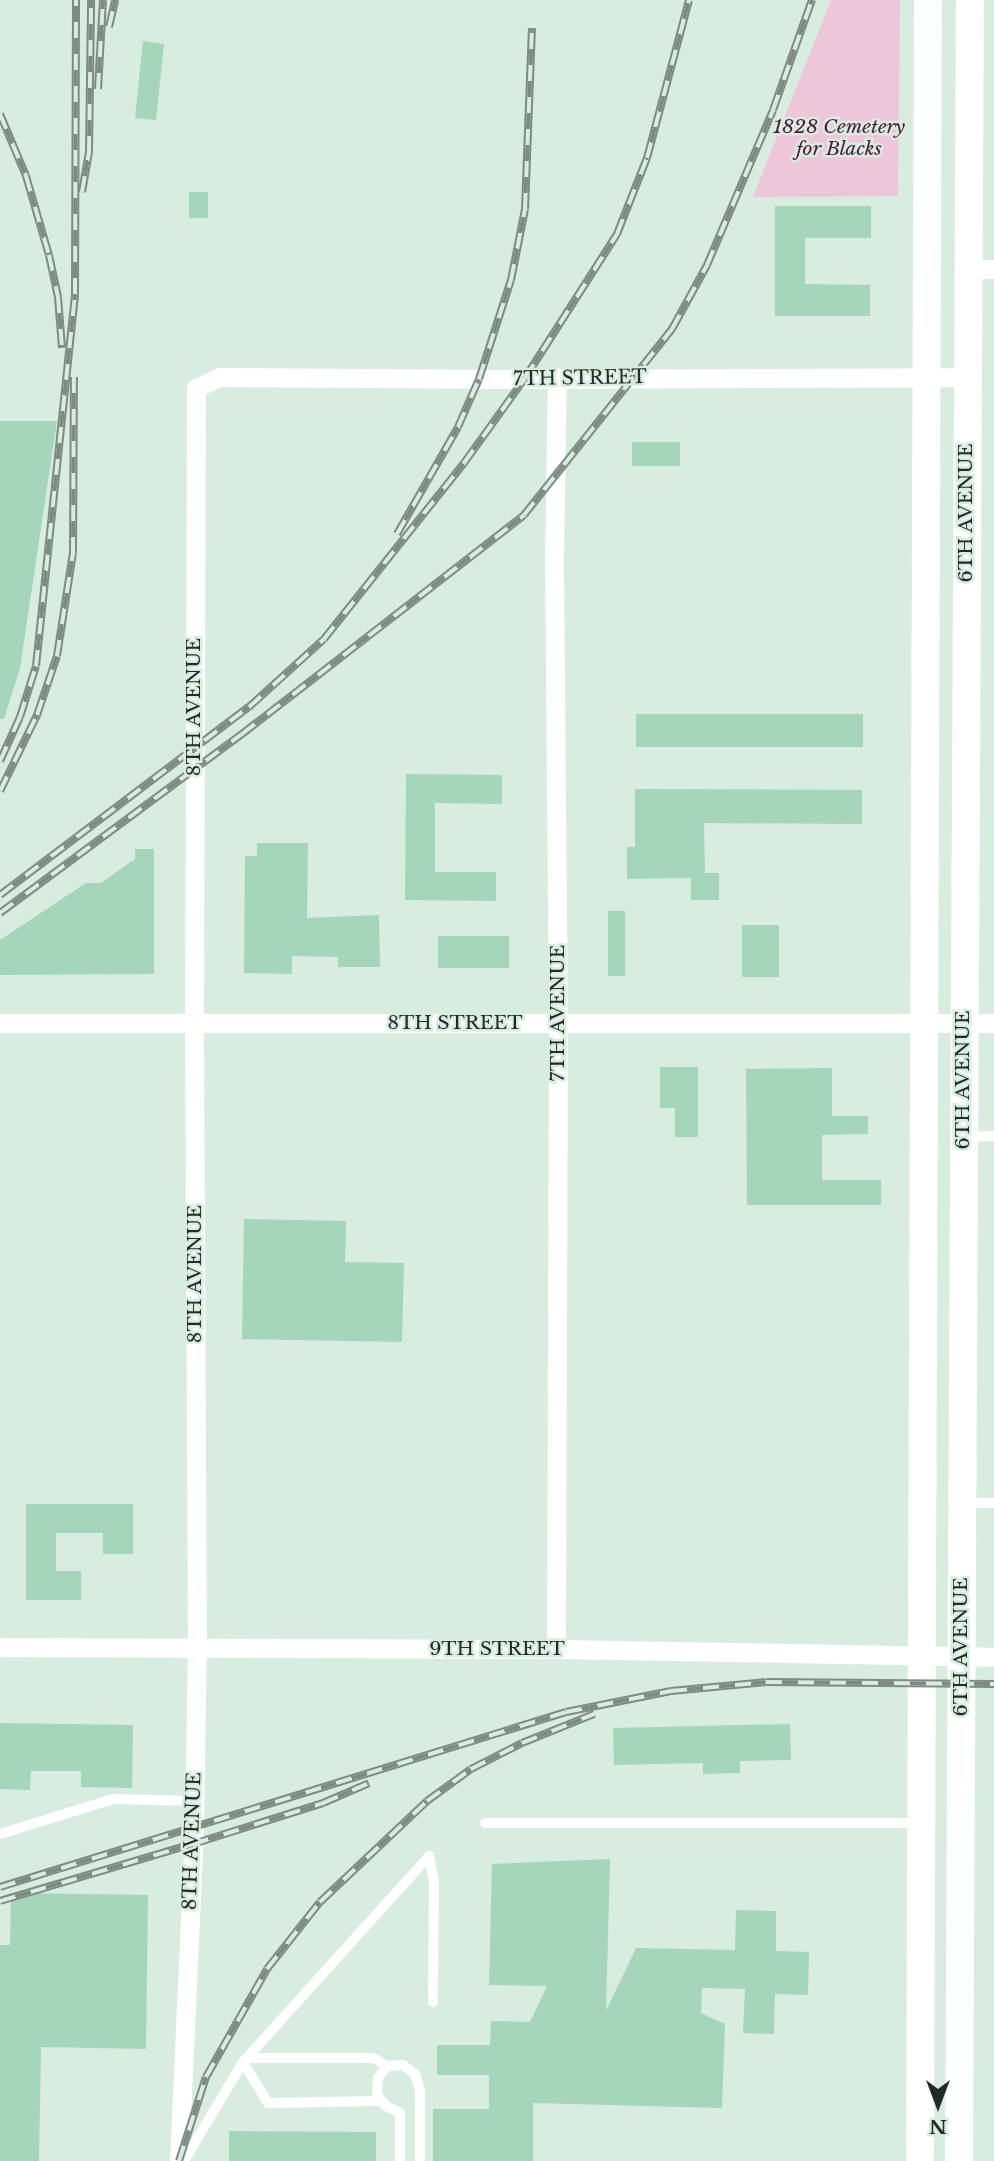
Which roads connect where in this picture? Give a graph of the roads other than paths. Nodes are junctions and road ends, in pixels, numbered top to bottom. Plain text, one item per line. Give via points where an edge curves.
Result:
1 (928, 0) edge
2 (970, 0) edge
3 (981, 269) edge
4 (925, 376) junction
5 (557, 377) junction
6 (967, 377) junction
7 (195, 387) joint
8 (194, 1022) junction
9 (0, 1023) edge
10 (923, 1023) junction
11 (964, 1023) junction
12 (994, 1023) edge
13 (558, 1024) junction
14 (994, 1136) edge
15 (963, 1137) junction
16 (962, 1503) junction
17 (994, 1503) edge
18 (0, 1647) edge
19 (197, 1647) junction
20 (556, 1649) junction
21 (922, 1654) junction
22 (961, 1655) junction
23 (994, 1657) edge
24 (194, 1801) junction
25 (485, 1823) dead end
26 (921, 1824) junction
27 (0, 1834) edge
28 (433, 2002) dead end
29 (246, 2060) junction
30 (387, 2066) junction
31 (382, 2101) junction
32 (182, 2161) edge
33 (400, 2161) edge
34 (420, 2161) edge
35 (920, 2161) edge
36 (959, 2161) edge

1 - 4 main road, 6TH AVENUE
2 - 3 main road, 6TH AVENUE
3 - 6 main road, 6TH AVENUE
4 - 5 street, 7TH STREET
4 - 6 street, 7TH STREET
4 - 10 main road, 6TH AVENUE
5 - 7 street, 7TH STREET via 220,377
5 - 13 street, 7TH AVENUE
6 - 11 main road, 6TH AVENUE
7 - 8 street, 8TH AVENUE
8 - 9 street, 8TH STREET
8 - 13 street, 8TH STREET
8 - 19 street, 8TH AVENUE
10 - 11 street, 8TH STREET
10 - 13 street, 8TH STREET
10 - 21 main road, 6TH AVENUE
11 - 12 street, 8TH STREET
11 - 15 main road, 6TH AVENUE
13 - 20 street, 7TH AVENUE
14 - 15 lane
15 - 16 main road, 6TH AVENUE
16 - 17 lane
16 - 22 main road, 6TH AVENUE
18 - 19 street, 9TH STREET
19 - 20 street, 9TH STREET
19 - 24 street, 8TH AVENUE
20 - 21 street, 9TH STREET
21 - 22 street, 9TH STREET
21 - 26 main road, 6TH AVENUE
22 - 23 street, 9TH STREET
22 - 36 main road, 6TH AVENUE
24 - 27 lane via 113,1799
24 - 32 street, 8TH AVENUE
25 - 26 lane
26 - 35 main road, 6TH AVENUE
28 - 29 lane via 434,1881 429,1856
29 - 30 lane via 373,2057
29 - 31 lane via 268,2103
29 - 32 lane
30 - 31 lane via 378,2078 377,2095
30 - 34 lane via 403,2065 415,2074 420,2090
31 - 33 lane via 400,2113

